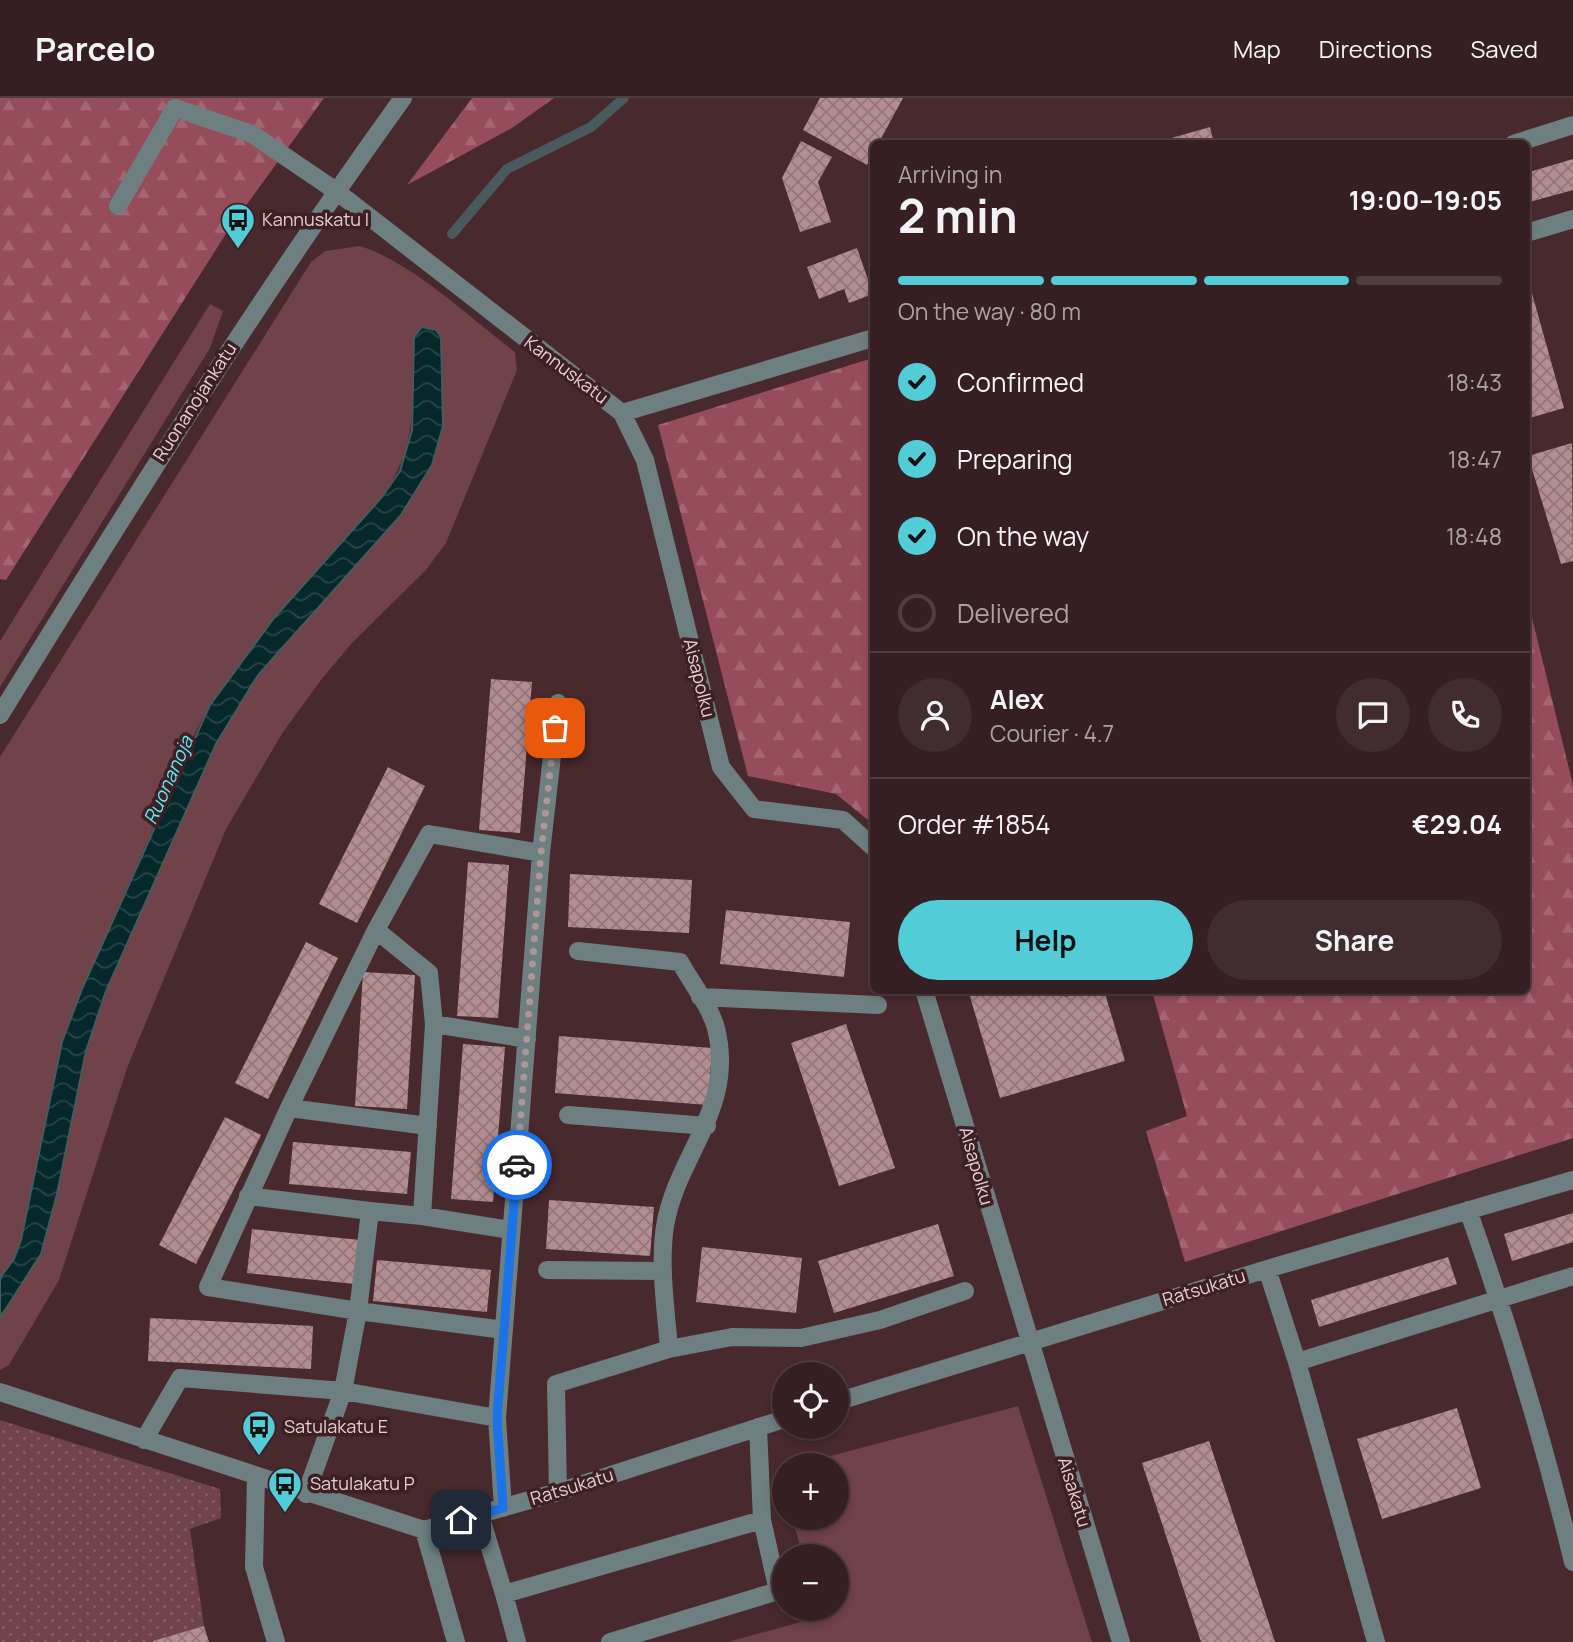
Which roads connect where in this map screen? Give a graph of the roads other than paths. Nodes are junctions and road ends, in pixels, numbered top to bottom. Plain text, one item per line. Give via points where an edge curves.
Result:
1 (403, 98) edge
2 (1573, 125) edge
3 (1526, 140) edge
4 (336, 191) junction
5 (118, 206) dead end
6 (1573, 219) edge
7 (1530, 232) edge
8 (870, 339) edge
9 (622, 413) junction
10 (558, 703) dead end
11 (0, 715) edge
12 (870, 844) edge
13 (541, 853) junction
14 (376, 930) junction
15 (578, 951) dead end
16 (925, 994) edge
17 (700, 997) junction
18 (878, 1005) dead end
19 (434, 1024) junction
20 (527, 1039) junction
21 (289, 1108) junction
22 (568, 1115) dead end
23 (428, 1126) junction
24 (707, 1126) junction
25 (1573, 1180) edge
26 (248, 1196) junction
27 (1468, 1210) junction
28 (370, 1211) junction
29 (422, 1216) junction
30 (511, 1230) junction
31 (1266, 1269) junction
32 (547, 1270) dead end
33 (663, 1271) junction
34 (1573, 1276) edge
35 (965, 1291) dead end
36 (1500, 1299) junction
37 (358, 1311) junction
38 (504, 1329) junction
39 (1028, 1342) junction
40 (669, 1349) junction
41 (1297, 1362) junction
42 (343, 1391) junction
43 (0, 1392) edge
44 (849, 1398) edge
45 (497, 1418) junction
46 (772, 1423) edge
47 (758, 1427) junction
48 (144, 1440) junction
49 (256, 1477) junction
50 (558, 1492) junction
51 (306, 1494) junction
52 (503, 1508) junction
53 (480, 1515) junction
54 (762, 1520) junction
55 (424, 1530) junction
56 (1573, 1562) edge
57 (504, 1594) junction
58 (276, 1642) edge
59 (456, 1642) edge
60 (517, 1642) edge
61 (610, 1642) edge
62 (1121, 1642) edge
63 (1376, 1642) edge

1 - 4 street, Ruonanojankatu
2 - 3 street
4 - 5 street, Kannuskatu via 252,134 175,108
4 - 9 street, Kannuskatu
4 - 11 street, Ruonanojankatu via 174,433
6 - 7 street
8 - 9 street, Kannuskatu
9 - 12 street, Aisapolku via 645,460 721,767 754,810 843,820
10 - 13 street
13 - 14 street via 429,834
13 - 20 street
14 - 19 street via 429,973
14 - 21 street
15 - 17 street via 680,962
16 - 39 street, Aisapolku
17 - 18 street
17 - 24 street via 716,1026 722,1071
19 - 20 street
19 - 23 street
20 - 30 street
21 - 23 street
21 - 26 street
22 - 24 street
23 - 29 street
24 - 33 street via 665,1225
25 - 27 street, Ratsukatu
26 - 28 street
26 - 37 street via 208,1287
27 - 31 street, Ratsukatu
27 - 36 street
28 - 29 street
28 - 37 street
29 - 30 street
30 - 38 street
31 - 39 street, Ratsukatu
31 - 41 street
32 - 33 street
33 - 40 street
34 - 36 street
35 - 40 street via 880,1320 800,1338 732,1337
36 - 41 street
36 - 56 street via 1548,1458
37 - 38 street
37 - 42 street
38 - 45 street
39 - 44 street, Ratsukatu
39 - 62 street, Aisakatu
40 - 50 street via 556,1384
41 - 63 street
42 - 45 street
42 - 48 street via 180,1378
42 - 51 street
43 - 48 street
45 - 52 street
46 - 47 street, Ratsukatu
47 - 50 street, Ratsukatu
47 - 54 street
48 - 49 street
49 - 51 street
49 - 58 street via 254,1567
50 - 52 street, Ratsukatu
51 - 55 street
52 - 53 street, Ratsukatu
53 - 55 street, Ratsukatu
53 - 57 street
54 - 57 street
54 - 61 street via 778,1591
55 - 59 street
57 - 60 street

